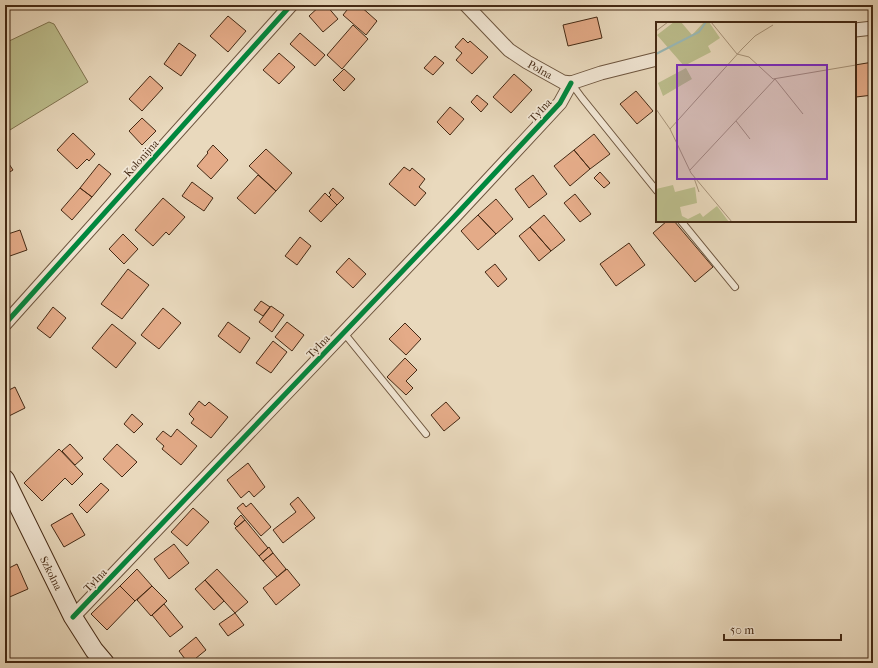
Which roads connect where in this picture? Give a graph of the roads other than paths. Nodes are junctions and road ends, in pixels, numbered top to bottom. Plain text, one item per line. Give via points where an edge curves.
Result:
1 (291, 5) edge
2 (466, 5) edge
3 (873, 28) edge
4 (856, 30) edge
5 (656, 59) edge
6 (571, 83) junction
7 (656, 190) edge
8 (682, 222) edge
9 (735, 287) dead end
10 (5, 324) edge
11 (344, 333) junction
12 (426, 434) dead end
13 (5, 479) edge
14 (73, 617) junction
15 (99, 659) edge

1 - 10 street, Kolonijna
2 - 6 street, Polna via 509,50 552,77
3 - 4 street
5 - 6 street
6 - 7 lane
6 - 11 street, Tylna via 560,103
8 - 9 lane
11 - 12 lane
11 - 14 street, Tylna
13 - 14 street, Szkolna
14 - 15 street, Szkolna

